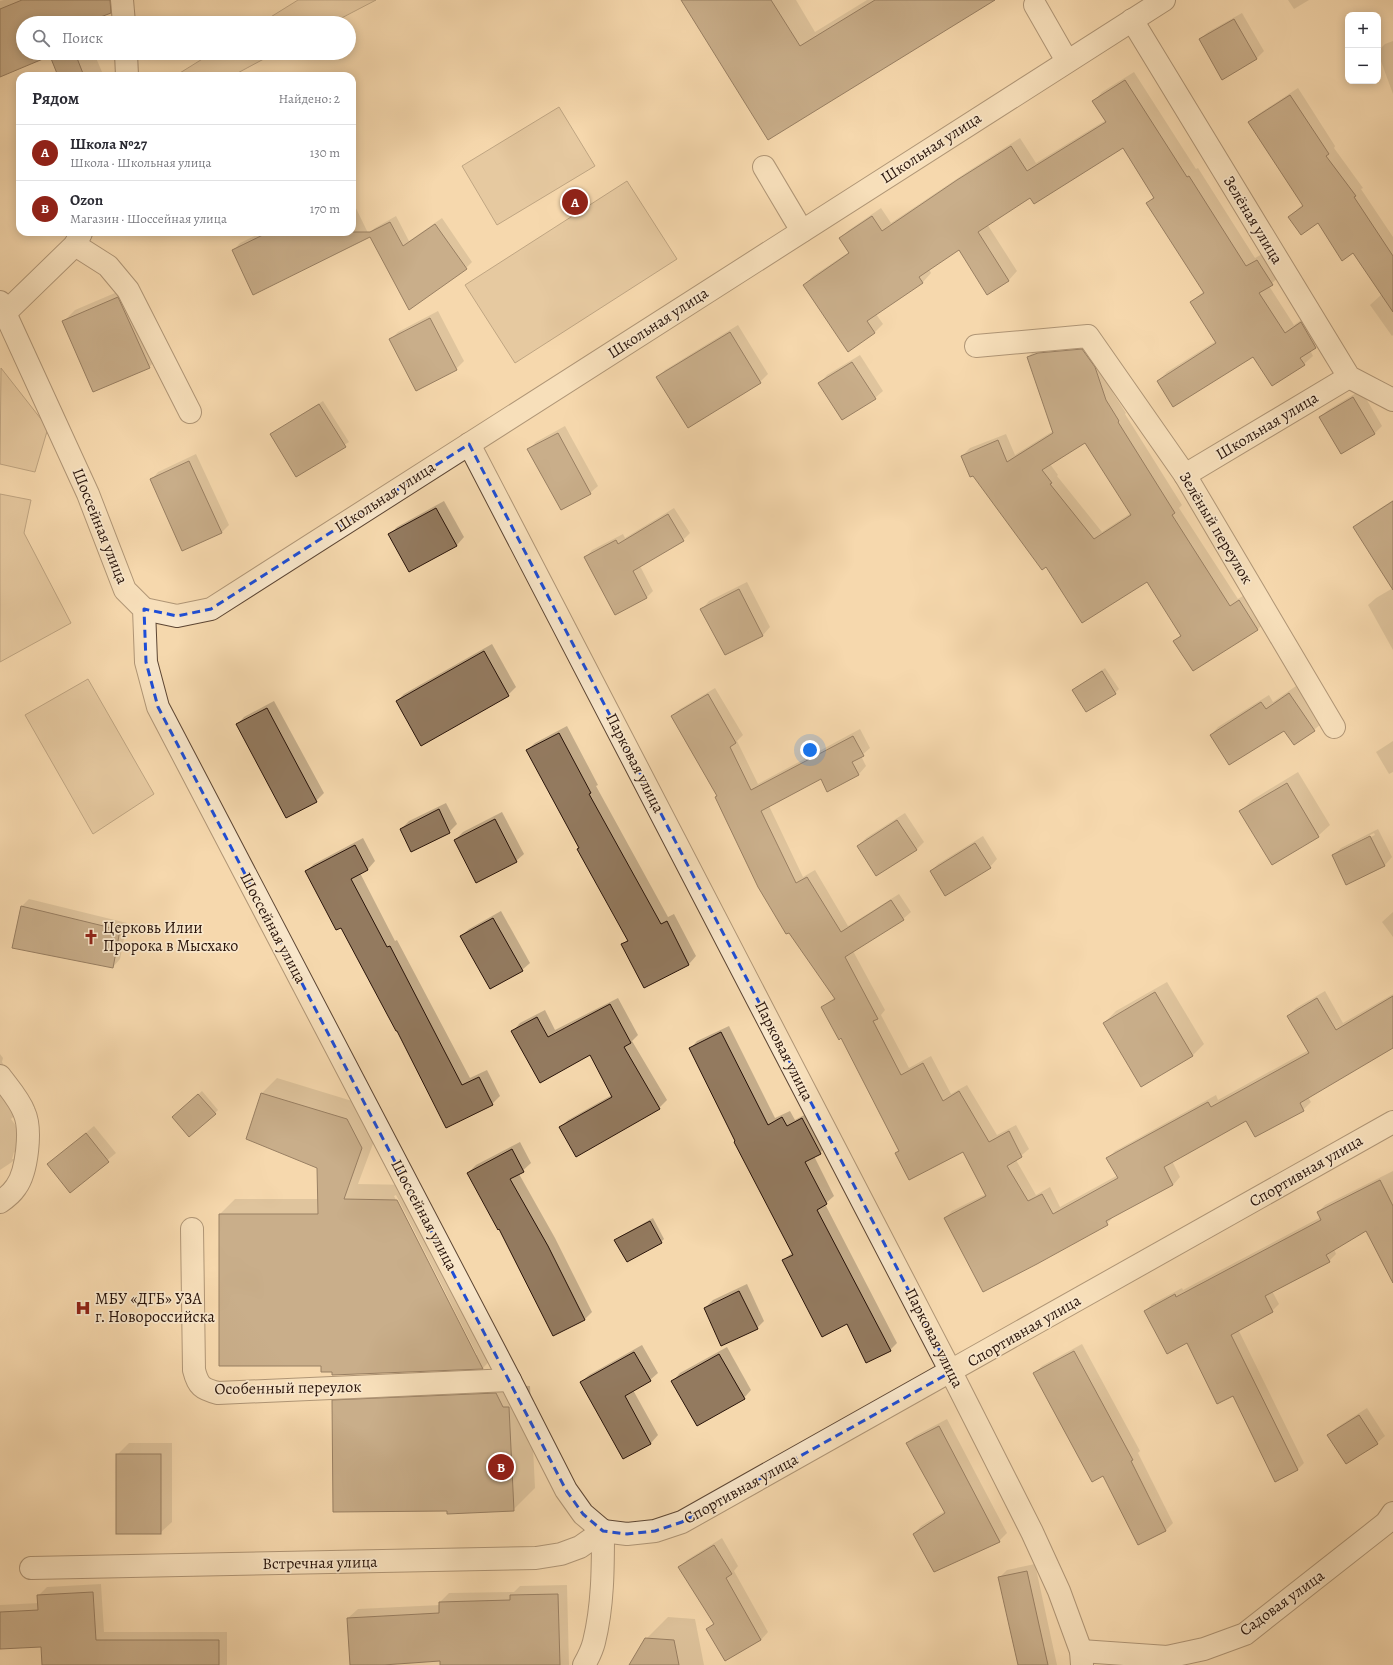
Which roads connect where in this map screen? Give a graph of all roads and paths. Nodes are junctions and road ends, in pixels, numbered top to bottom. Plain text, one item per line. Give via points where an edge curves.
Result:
1 (122, 0) edge
2 (1164, 0) edge
3 (1034, 5) dead end
4 (123, 16) edge
5 (1132, 20) junction
6 (126, 60) edge
7 (1067, 61) junction
8 (127, 72) edge
9 (764, 166) dead end
10 (802, 231) junction
11 (78, 238) edge
12 (2, 310) edge
13 (976, 346) dead end
14 (1349, 377) junction
15 (1393, 400) edge
16 (190, 412) dead end
17 (468, 444) junction
18 (1185, 475) junction
19 (144, 609) junction
20 (1334, 727) dead end
21 (0, 1076) edge
22 (1393, 1122) edge
23 (0, 1202) edge
24 (192, 1229) dead end
25 (951, 1372) junction
26 (510, 1380) junction
27 (1393, 1513) edge
28 (604, 1531) junction
29 (31, 1568) dead end
30 (1082, 1658) edge
31 (584, 1665) edge

1 - 4 street
2 - 5 street, Школьная улица
3 - 7 street
5 - 7 street, Школьная улица
5 - 14 street, Зелёная улица
6 - 8 street
7 - 10 street, Школьная улица
9 - 10 street
10 - 17 street, Школьная улица
11 - 12 street
11 - 16 street via 108,266 128,290
12 - 19 street, Шоссейная улица via 88,494 125,590
13 - 18 street, Зелёный переулок via 1088,336
14 - 15 street
14 - 18 street, Школьная улица
17 - 19 street, Школьная улица via 211,609 177,616
17 - 25 street, Парковая улица
18 - 20 street, Зелёный переулок
19 - 26 street, Шоссейная улица via 146,662 158,707
21 - 23 street via 25,1113 28,1123 22,1177 16,1188
22 - 25 street, Спортивная улица
24 - 26 street, Особенный переулок via 194,1370 197,1382 206,1390 218,1393
25 - 28 street, Спортивная улица via 682,1522 641,1533
25 - 30 street, Парковая улица via 1032,1532 1059,1591
26 - 28 street, Шоссейная улица via 566,1490 583,1514
27 - 30 street, Садовая улица via 1386,1523 1245,1634 1204,1649 1167,1658
28 - 29 street, Встречная улица via 580,1547 536,1558
28 - 31 street via 600,1608 594,1643

